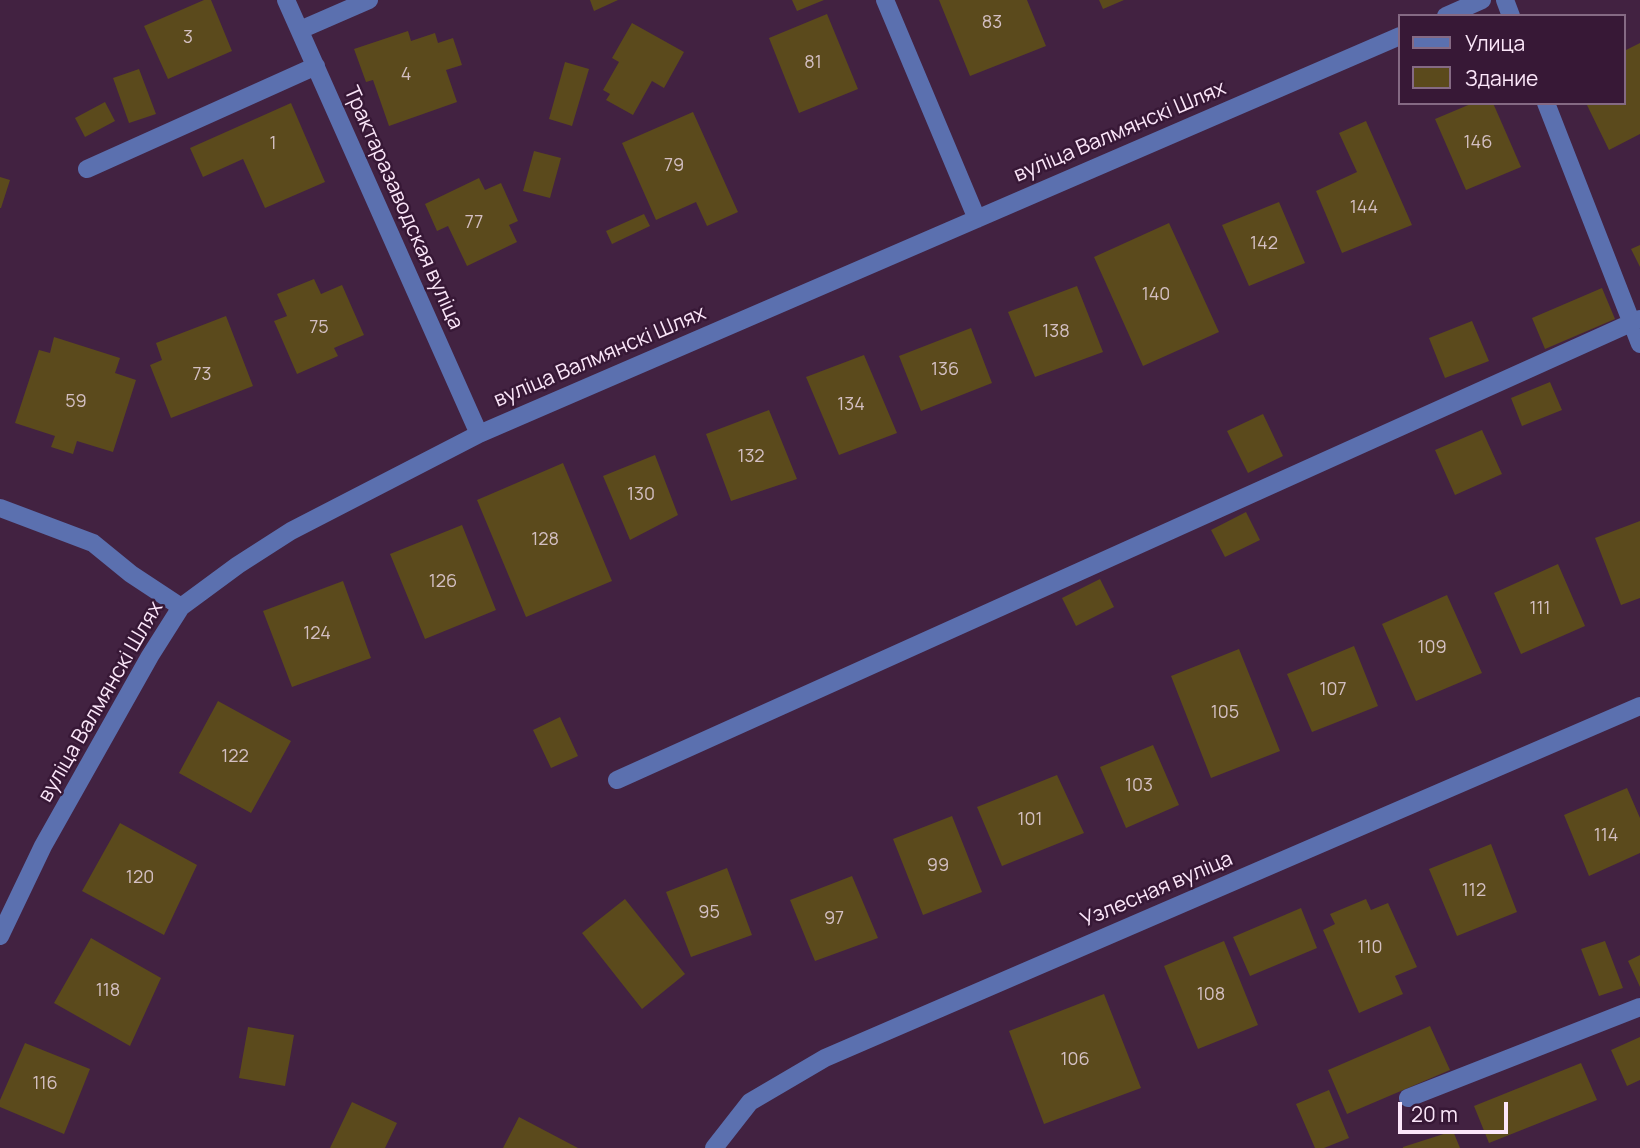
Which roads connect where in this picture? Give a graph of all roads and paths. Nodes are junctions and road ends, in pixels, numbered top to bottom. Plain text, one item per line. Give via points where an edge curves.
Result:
1 (286, 0) edge
2 (369, 0) edge
3 (886, 0) edge
4 (1482, 0) edge
5 (1450, 14) edge
6 (300, 30) junction
7 (1398, 37) edge
8 (316, 66) junction
9 (1547, 105) edge
10 (87, 169) dead end
11 (977, 219) junction
12 (1636, 321) edge
13 (1640, 344) edge
14 (478, 434) junction
15 (0, 508) edge
16 (181, 607) junction
17 (1640, 706) edge
18 (617, 780) dead end
19 (0, 936) edge
20 (1640, 1007) edge
21 (1408, 1098) dead end
22 (714, 1148) edge

1 - 6 street, Трактаразаводская вуліца
2 - 6 street
3 - 11 street
4 - 5 street
6 - 8 street, Трактаразаводская вуліца
7 - 11 street, вуліца Валмянскі Шлях
8 - 10 street
8 - 14 street, Трактаразаводская вуліца
9 - 12 street
11 - 14 street, вуліца Валмянскі Шлях
12 - 13 street
12 - 18 street
14 - 16 street, вуліца Валмянскі Шлях via 291,531
15 - 16 street via 93,543
16 - 19 street, вуліца Валмянскі Шлях via 43,846
17 - 22 street, Узлесная вуліца via 825,1058 750,1102
20 - 21 street

